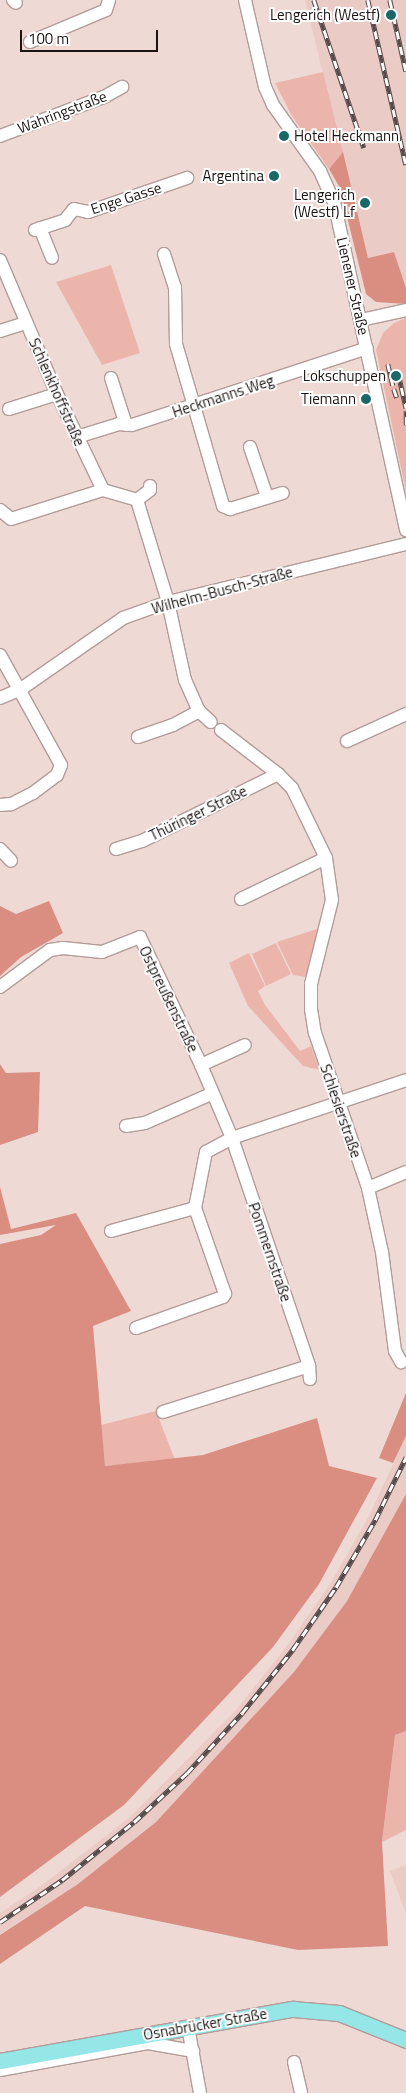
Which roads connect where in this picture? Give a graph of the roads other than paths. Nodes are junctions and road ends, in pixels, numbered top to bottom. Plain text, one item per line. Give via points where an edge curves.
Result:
1 (109, 0) edge
2 (245, 0) edge
3 (30, 42) dead end
4 (122, 87) dead end
5 (0, 136) edge
6 (187, 178) dead end
7 (164, 254) dead end
8 (52, 258) dead end
9 (0, 260) edge
10 (406, 310) edge
11 (361, 320) junction
12 (26, 323) junction
13 (0, 331) edge
14 (367, 348) junction
15 (111, 378) dead end
16 (57, 394) junction
17 (194, 405) junction
18 (9, 409) dead end
19 (126, 424) junction
20 (77, 437) junction
21 (250, 447) dead end
22 (150, 486) dead end
23 (103, 490) junction
24 (283, 493) dead end
25 (267, 497) junction
26 (137, 500) junction
27 (0, 510) edge
28 (406, 530) edge
29 (406, 544) edge
30 (168, 602) junction
31 (0, 655) edge
32 (21, 688) junction
33 (0, 698) edge
34 (198, 711) junction
35 (406, 714) edge
36 (211, 722) dead end
37 (221, 730) dead end
38 (138, 737) dead end
39 (347, 741) dead end
40 (278, 774) junction
41 (0, 805) edge
42 (0, 849) edge
43 (116, 849) dead end
44 (326, 858) junction
45 (10, 861) dead end
46 (241, 899) dead end
47 (0, 987) edge
48 (245, 1045) dead end
49 (201, 1065) junction
50 (406, 1080) edge
51 (213, 1093) junction
52 (340, 1104) junction
53 (126, 1126) dead end
54 (232, 1138) junction
55 (406, 1172) edge
56 (368, 1188) junction
57 (196, 1208) junction
58 (111, 1232) dead end
59 (136, 1328) dead end
60 (401, 1362) dead end
61 (309, 1366) junction
62 (310, 1379) dead end
63 (163, 1412) dead end
64 (188, 2027) junction
65 (406, 2040) edge
66 (192, 2051) junction
67 (0, 2061) edge
68 (294, 2062) dead end
69 (0, 2070) edge
70 (200, 2093) edge
71 (301, 2093) edge

1 - 3 street via 106,10
2 - 11 street, Lienener Straße via 265,87 273,105 330,192
4 - 5 street, Wahringstraße via 104,97
6 - 8 street, Enge Gasse via 88,212 74,209 64,220 38,229
7 - 17 street via 175,287 176,344
9 - 12 street, Schlenkhoffstraße
10 - 11 street
11 - 14 street, Lienener Straße
12 - 13 street
12 - 16 street, Schlenkhoffstraße
14 - 17 street, Heckmanns Weg
14 - 28 street, Lienener Straße
15 - 19 street
16 - 18 street
16 - 20 street, Schlenkhoffstraße
17 - 19 street, Heckmanns Weg
17 - 25 street via 223,506 230,510
19 - 20 street, Heckmanns Weg
20 - 23 street, Schlenkhoffstraße
21 - 25 street
22 - 26 street via 150,490
23 - 26 street
23 - 27 street via 11,519
24 - 25 street
26 - 30 street
29 - 30 street, Wilhelm-Busch-Straße
30 - 32 street, Wilhelm-Busch-Straße via 123,618
30 - 34 street via 185,680
31 - 32 street
32 - 33 street, Wilhelm-Busch-Straße
32 - 41 street via 61,765 61,771 34,793 11,804
34 - 36 street
34 - 38 street via 173,725
35 - 39 street
37 - 40 street, Schlesierstraße
40 - 43 street, Thüringer Straße via 142,841
40 - 44 street, Schlesierstraße via 302,804
42 - 45 street
44 - 46 street
44 - 52 street, Schlesierstraße via 332,900 311,984 311,1009 315,1033
47 - 49 street, Ostpreußenstraße via 50,950 102,952 140,938
48 - 49 street, Ostpreußenstraße
49 - 51 street, Ostpreußenstraße
50 - 52 street
51 - 53 street via 145,1124
51 - 54 street, Ostpreußenstraße
52 - 54 street
52 - 56 street, Schlesierstraße
54 - 57 street via 206,1152
54 - 61 street, Pommernstraße
55 - 56 street
56 - 60 street, Schlesierstraße via 382,1252 395,1352
57 - 58 street
57 - 59 street via 225,1294
61 - 62 street, Pommernstraße
61 - 63 street
64 - 65 main road, Osnabrücker Straße via 277,2011 318,2009 339,2013
64 - 66 street
64 - 67 main road, Osnabrücker Straße
66 - 69 street, Osnabrücker Straße via 148,2043
66 - 70 street
68 - 71 street

